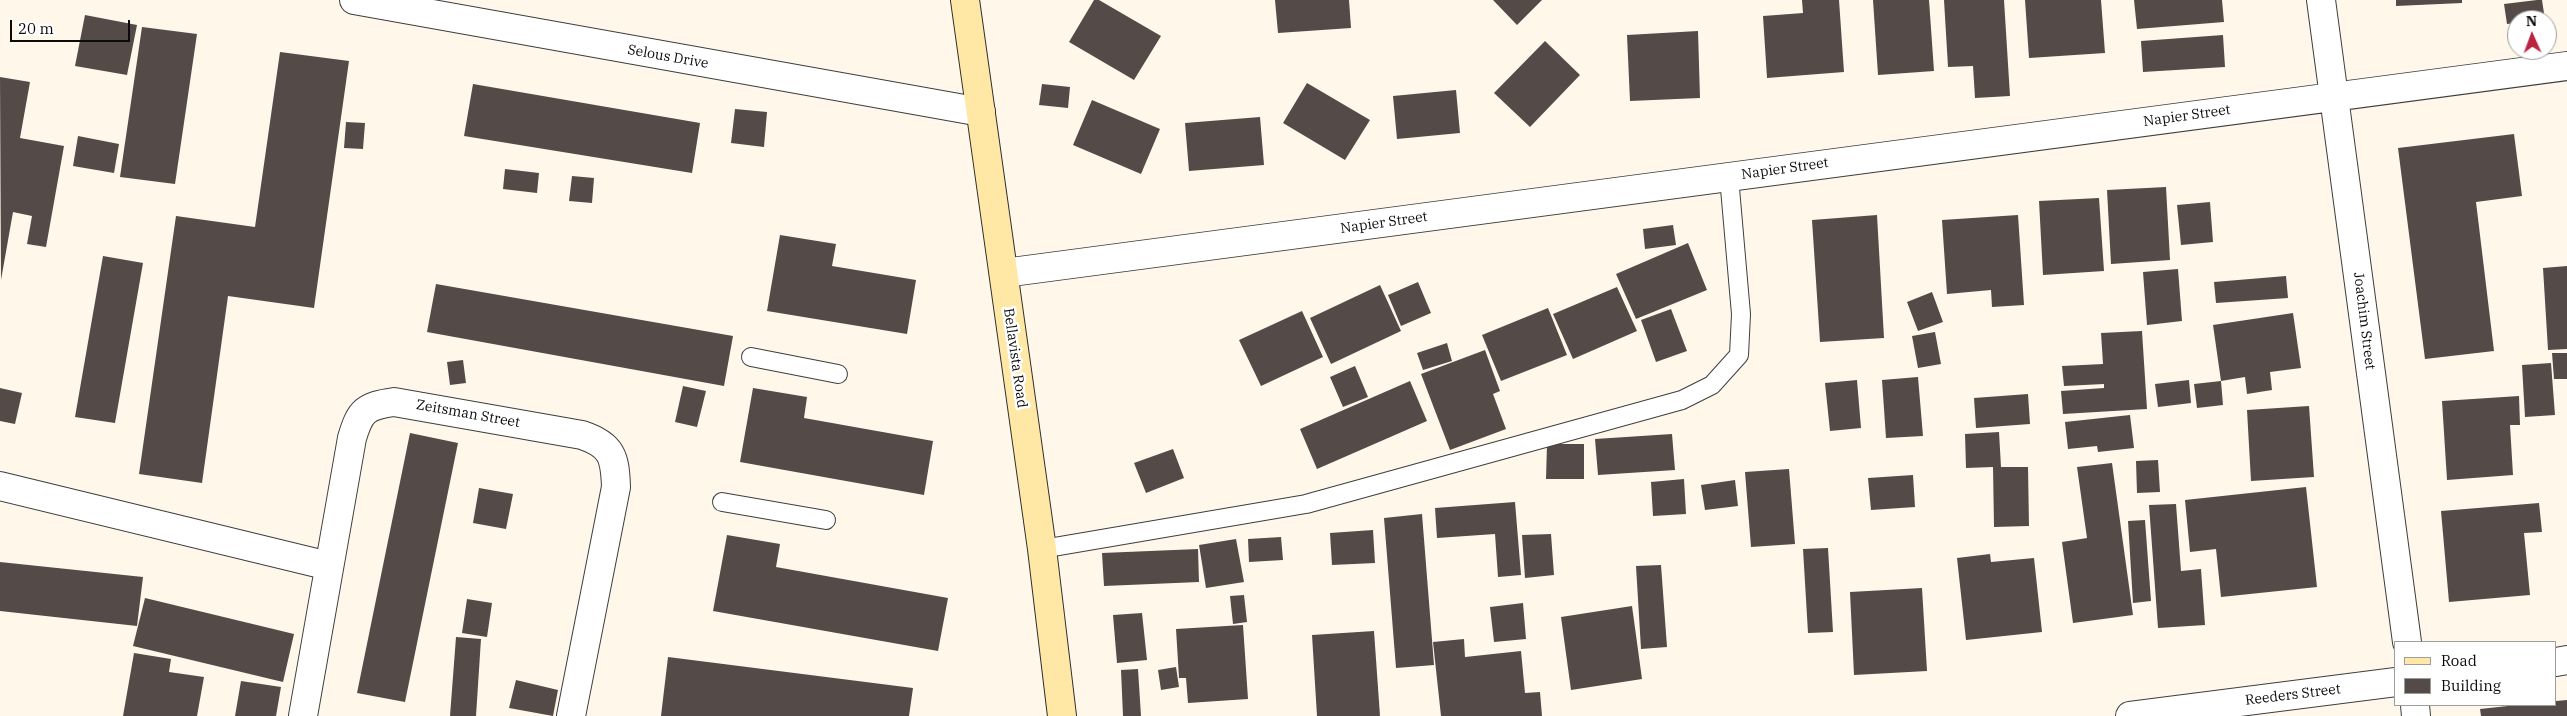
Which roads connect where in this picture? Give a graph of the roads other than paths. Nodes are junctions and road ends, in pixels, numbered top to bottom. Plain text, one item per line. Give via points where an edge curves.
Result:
1 (354, 0) edge
2 (965, 0) edge
3 (2321, 0) edge
4 (2567, 66) edge
5 (2335, 97) junction
6 (981, 112) junction
7 (1730, 177) junction
8 (1004, 273) junction
9 (751, 357) dead end
10 (838, 374) dead end
11 (0, 486) edge
12 (722, 502) dead end
13 (826, 520) dead end
14 (1042, 549) junction
15 (329, 566) junction
16 (2406, 641) edge
17 (2394, 682) edge
18 (2215, 711) edge
19 (303, 716) edge
20 (571, 716) edge
21 (1062, 716) edge
22 (2130, 716) edge

1 - 6 street, Selous Drive
2 - 6 street, Bellavista Road
3 - 5 street, Joachim Street
4 - 5 street, Napier Street
5 - 7 street, Napier Street
5 - 16 street, Joachim Street
6 - 8 street, Bellavista Road
7 - 8 street, Napier Street
7 - 14 lane via 1741,314 1739,355 1712,385 1682,400 1306,504
8 - 14 street, Bellavista Road
9 - 10 lane
11 - 15 street
12 - 13 lane
14 - 21 street, Bellavista Road
15 - 19 street, Zeitsman Street
15 - 20 street, Zeitsman Street via 352,438 358,419 368,408 394,402 419,405 599,440 610,451 616,487
17 - 18 street, Reeders Street
18 - 22 street, Reeders Street

